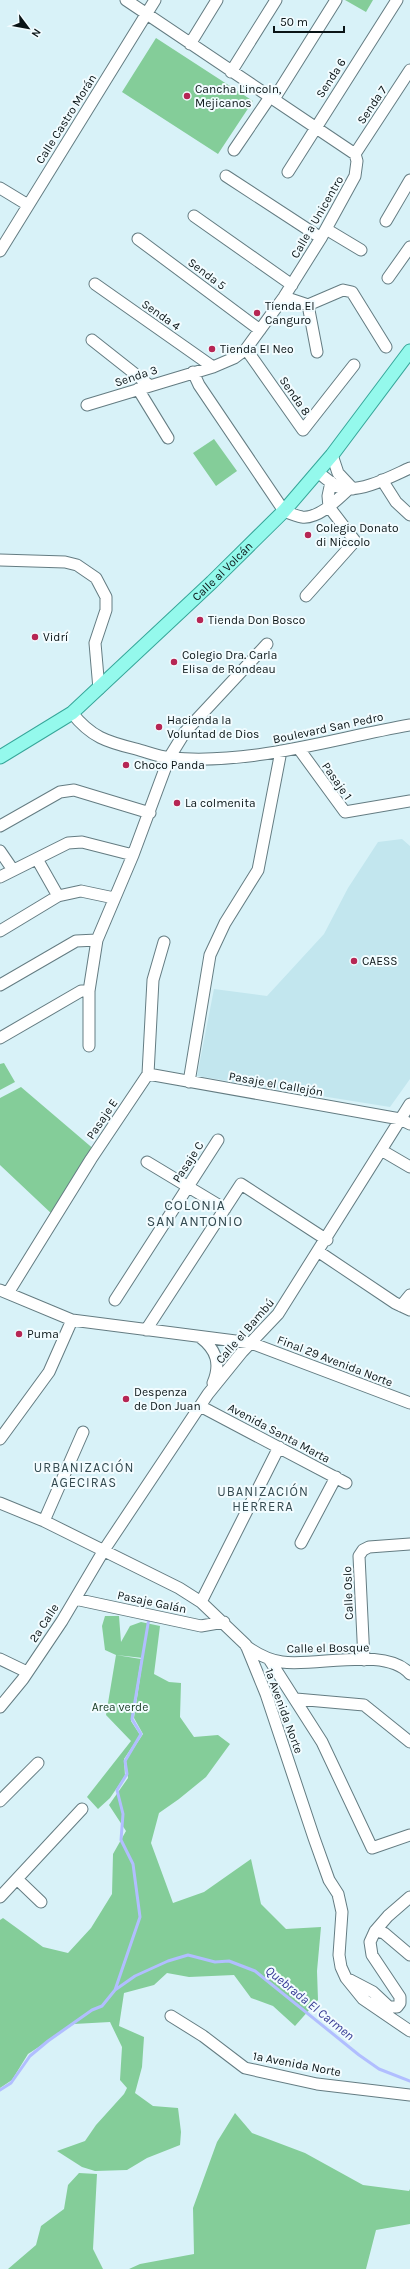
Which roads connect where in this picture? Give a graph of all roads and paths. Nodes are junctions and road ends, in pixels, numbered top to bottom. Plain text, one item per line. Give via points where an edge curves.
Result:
1 (126, 0) edge
2 (154, 0) edge
3 (217, 0) edge
4 (276, 0) edge
5 (336, 0) edge
6 (397, 0) edge
7 (146, 14) junction
8 (190, 44) junction
9 (231, 72) junction
10 (409, 73) edge
11 (272, 98) junction
12 (315, 127) junction
13 (234, 150) dead end
14 (355, 154) junction
15 (288, 172) dead end
16 (226, 176) dead end
17 (410, 180) edge
18 (0, 188) edge
19 (28, 205) junction
20 (194, 216) dead end
21 (386, 221) dead end
22 (324, 233) junction
23 (138, 239) dead end
24 (410, 247) edge
25 (362, 250) dead end
26 (0, 251) edge
27 (388, 278) dead end
28 (95, 284) dead end
29 (292, 285) junction
30 (284, 297) junction
31 (308, 305) junction
32 (260, 330) junction
33 (92, 340) dead end
34 (386, 347) dead end
35 (246, 349) junction
36 (410, 351) edge
37 (317, 352) dead end
38 (354, 365) dead end
39 (213, 367) junction
40 (193, 372) junction
41 (149, 385) junction
42 (138, 389) junction
43 (87, 405) dead end
44 (168, 438) dead end
45 (332, 455) junction
46 (410, 468) edge
47 (318, 472) junction
48 (382, 480) junction
49 (332, 482) junction
50 (352, 488) junction
51 (328, 507) junction
52 (284, 511) junction
53 (410, 515) edge
54 (0, 560) edge
55 (306, 596) dead end
56 (267, 644) dead end
57 (99, 689) junction
58 (72, 713) junction
59 (410, 725) edge
60 (298, 748) junction
61 (281, 751) junction
62 (0, 757) edge
63 (170, 758) junction
64 (410, 801) edge
65 (150, 813) junction
66 (0, 826) edge
67 (0, 850) edge
68 (133, 855) junction
69 (37, 859) junction
70 (12, 870) junction
71 (0, 877) edge
72 (58, 896) junction
73 (114, 898) junction
74 (0, 932) edge
75 (97, 940) junction
76 (164, 942) dead end
77 (0, 985) edge
78 (89, 991) junction
79 (0, 1038) edge
80 (89, 1046) dead end
81 (148, 1074) junction
82 (189, 1082) junction
83 (410, 1104) edge
84 (405, 1121) edge
85 (218, 1140) dead end
86 (381, 1150) junction
87 (147, 1162) dead end
88 (410, 1167) edge
89 (188, 1186) junction
90 (225, 1209) junction
91 (327, 1240) junction
92 (319, 1252) junction
93 (4, 1291) edge
94 (410, 1295) edge
95 (115, 1300) dead end
96 (406, 1308) edge
97 (72, 1320) junction
98 (146, 1330) junction
99 (200, 1337) junction
100 (251, 1343) junction
101 (208, 1394) junction
102 (410, 1403) edge
103 (200, 1406) junction
104 (83, 1432) dead end
105 (0, 1439) edge
106 (279, 1447) junction
107 (0, 1503) edge
108 (44, 1521) junction
109 (301, 1543) dead end
110 (410, 1544) edge
111 (104, 1550) junction
112 (75, 1599) junction
113 (201, 1602) junction
114 (224, 1622) junction
115 (246, 1645) junction
116 (0, 1659) edge
117 (269, 1659) junction
118 (364, 1660) junction
119 (27, 1672) junction
120 (410, 1674) edge
121 (296, 1699) junction
122 (0, 1707) edge
123 (410, 1742) edge
124 (38, 1763) dead end
125 (0, 1801) edge
126 (82, 1809) dead end
127 (410, 1835) edge
128 (17, 1879) junction
129 (0, 1896) edge
130 (410, 1897) edge
131 (41, 1902) dead end
132 (375, 1931) junction
133 (410, 1955) edge
134 (346, 1978) junction
135 (171, 2016) dead end
136 (410, 2031) edge
137 (410, 2095) edge

1 - 7 street
2 - 7 street, Calle Castro Morán
3 - 8 street
4 - 9 street
5 - 11 street
6 - 12 street, Senda 6
7 - 8 street
7 - 19 street, Calle Castro Morán
8 - 9 street
9 - 11 street
10 - 14 street, Senda 7
11 - 12 street
11 - 13 street
12 - 14 street
12 - 15 street, Senda 6
14 - 22 street, Calle a Unicentro via 355,176
16 - 22 street
17 - 21 street
18 - 19 street
19 - 26 street, Calle Castro Morán
20 - 29 street
22 - 25 street
22 - 29 street, Calle a Unicentro
23 - 32 street, Senda 5
24 - 27 street
28 - 39 street, Senda 4
29 - 30 street, Calle a Unicentro
30 - 31 street
30 - 32 street, Calle a Unicentro
31 - 34 street via 343,290 352,292
31 - 37 street
32 - 35 street, Calle a Unicentro
33 - 41 street
35 - 38 street, Senda 8 via 303,430
35 - 39 street, Calle a Unicentro via 234,358
36 - 45 main road, Calle al Volcán
39 - 40 street, Calle a Unicentro
40 - 41 street, Senda 3
40 - 52 street via 199,385
41 - 42 street, Senda 3
42 - 43 street, Senda 3
42 - 44 street
45 - 47 main road, Calle al Volcán
45 - 50 street via 338,473
46 - 48 street
47 - 49 street
47 - 52 main road, Calle al Volcán
48 - 50 street
48 - 53 street via 396,502
49 - 50 street via 340,488
49 - 51 street
50 - 51 street
51 - 52 street via 302,517
51 - 55 street via 355,541
52 - 57 main road, Calle al Volcán
54 - 57 street via 65,562 77,565 96,578 106,597 106,610 95,642
56 - 63 street via 185,732
57 - 58 main road, Calle al Volcán
58 - 62 main road, Calle al Volcán
58 - 63 street, Boulevard San Pedro via 84,728 104,741
59 - 60 street, Boulevard San Pedro
60 - 61 street, Boulevard San Pedro
60 - 64 street, Pasaje 1 via 345,812
61 - 63 street, Boulevard San Pedro via 224,759
61 - 82 street via 258,870 225,923 210,955
63 - 65 street
65 - 66 street via 74,790 60,792
65 - 68 street
67 - 70 street
68 - 69 street via 82,842 68,843
68 - 73 street
69 - 70 street
69 - 72 street
70 - 71 street
72 - 73 street via 81,890
72 - 74 street
73 - 75 street
75 - 77 street via 76,941
75 - 78 street
76 - 81 street via 153,980
78 - 79 street via 81,991
78 - 80 street
81 - 82 street, Pasaje el Callejón
81 - 93 street, Pasaje E
82 - 84 street, Pasaje el Callejón
83 - 84 street, Calle el Bambú
84 - 86 street, Calle el Bambú
85 - 89 street, Pasaje C
86 - 88 street
86 - 91 street, Calle el Bambú
87 - 89 street
89 - 90 street
89 - 95 street, Pasaje C
90 - 91 street via 241,1184
90 - 98 street
91 - 92 street, Calle el Bambú
92 - 96 street
92 - 100 street, Calle el Bambú via 278,1314
93 - 97 street, Final 29 Avenida Norte
94 - 96 street
97 - 98 street, Final 29 Avenida Norte
97 - 105 street via 49,1372
98 - 99 street, Final 29 Avenida Norte
99 - 100 street, Final 29 Avenida Norte
99 - 101 street via 207,1342 217,1363 218,1371
100 - 101 street, Calle el Bambú
100 - 102 street, Final 29 Avenida Norte
101 - 103 street, Calle el Bambú
103 - 106 street, Avenida Santa Marta
103 - 111 street, Calle el Bambú
104 - 108 street
106 - 109 street, Avenida Santa Marta via 341,1480
106 - 113 street
107 - 108 street, 1a Avenida Norte
108 - 111 street, 1a Avenida Norte
110 - 118 street, Calle Oslo via 369,1547 359,1556
111 - 112 street, 2a Calle
111 - 113 street, 1a Avenida Norte
112 - 114 street, Pasaje Galán via 201,1626
112 - 119 street, 2a Calle
113 - 114 street, 1a Avenida Norte
114 - 115 street, 1a Avenida Norte
115 - 117 street, Calle el Bosque
115 - 134 street, 1a Avenida Norte via 266,1694 329,1880 338,1894 342,1912 339,1955
116 - 119 street
117 - 118 street, Calle el Bosque via 298,1664
117 - 121 street
118 - 120 street, Calle el Bosque via 394,1663
119 - 122 street, 2a Calle
121 - 123 street via 364,1705
121 - 127 street via 322,1742 372,1848
124 - 125 street
126 - 128 street
128 - 129 street
128 - 131 street
130 - 132 street
132 - 133 street via 384,1933
132 - 134 street via 370,1949 400,1997 400,2003 397,2007 389,2007 373,1992
134 - 136 street, 1a Avenida Norte via 362,1999
135 - 137 street, 1a Avenida Norte via 204,2036 245,2068 317,2084

